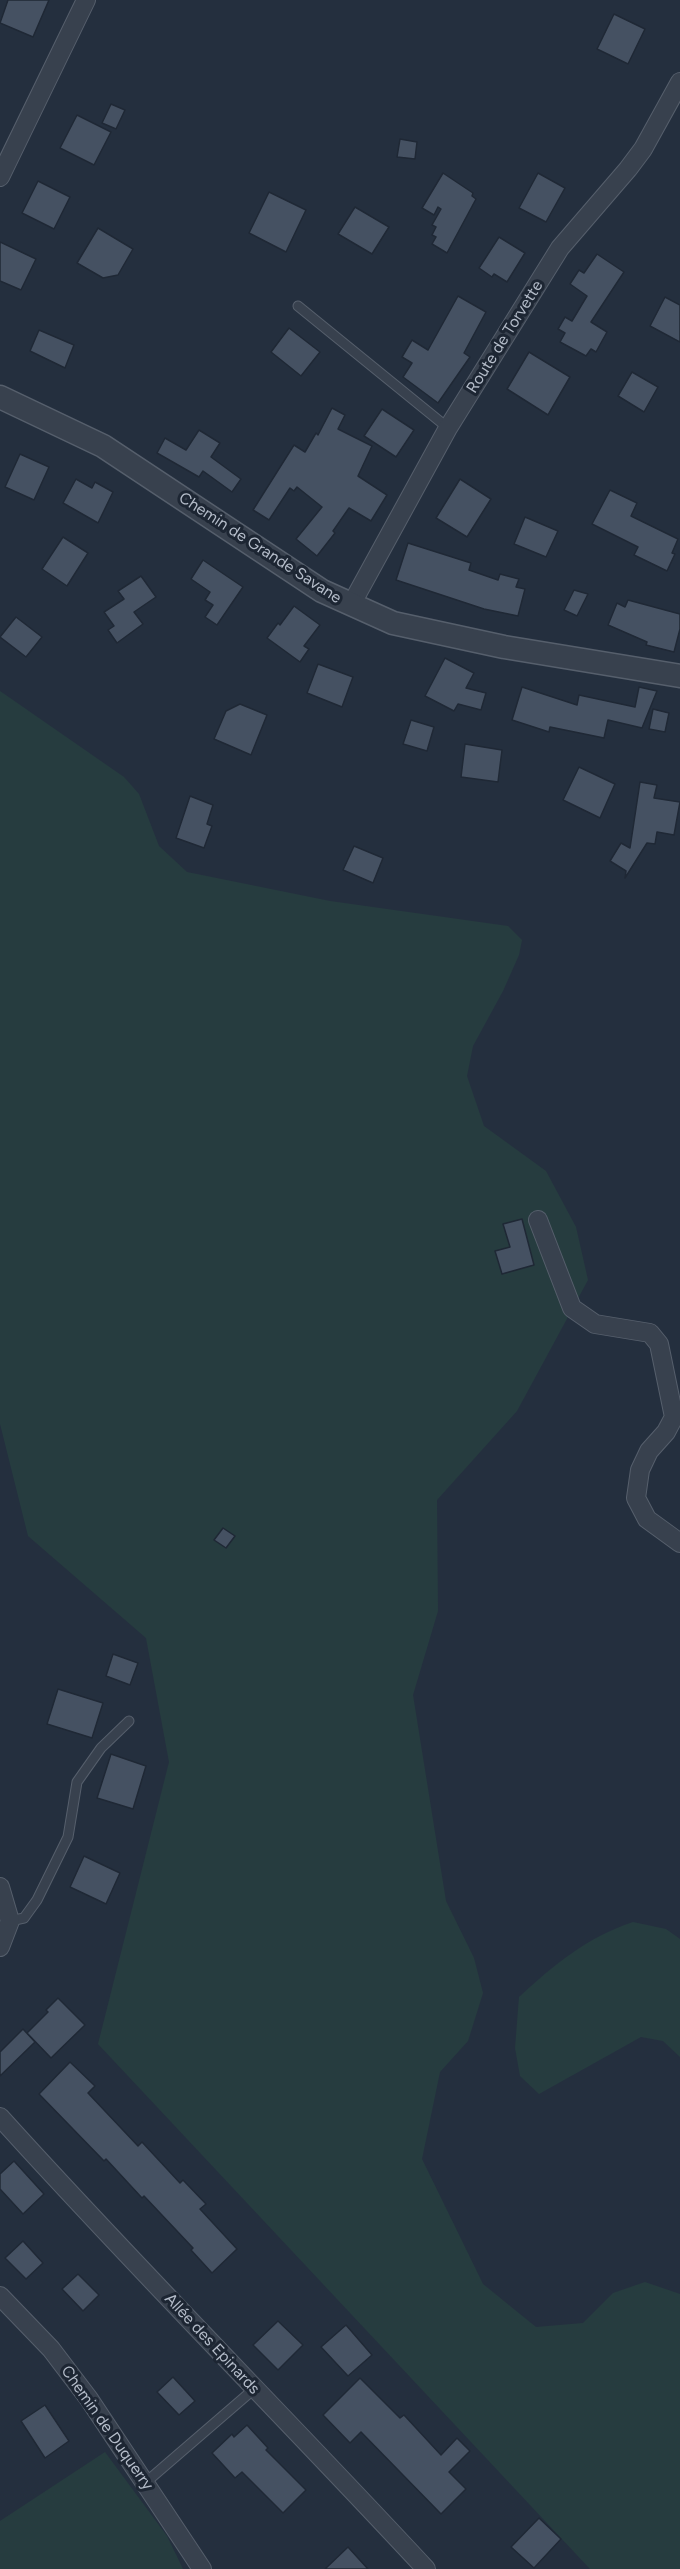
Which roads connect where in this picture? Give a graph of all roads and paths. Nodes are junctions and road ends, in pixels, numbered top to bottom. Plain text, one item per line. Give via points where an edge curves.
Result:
1 (86, 0) edge
2 (680, 82) edge
3 (0, 177) edge
4 (297, 306) dead end
5 (0, 397) edge
6 (448, 428) junction
7 (351, 605) junction
8 (680, 676) edge
9 (538, 1220) dead end
10 (680, 1543) edge
11 (129, 1721) dead end
12 (0, 1887) edge
13 (10, 1921) junction
14 (0, 1947) edge
15 (3, 2126) edge
16 (0, 2296) edge
17 (254, 2389) junction
18 (145, 2483) junction
19 (202, 2569) edge
20 (426, 2569) edge

1 - 3 street
2 - 6 street, Route de Torvette via 643,149 560,248
4 - 6 lane
5 - 7 street, Chemin de Grande Savane via 103,446 322,591
6 - 7 street, Route de Torvette
7 - 8 street, Chemin de Grande Savane via 393,623 504,647
9 - 10 street via 572,1308 595,1324 650,1333 659,1344 674,1417 644,1461 636,1498 647,1519
11 - 13 lane via 101,1748 77,1782 68,1837 37,1900 24,1918
12 - 13 street
13 - 14 street
15 - 17 street, Allée des Epinards
16 - 18 street, Chemin de Duquerry via 51,2349
17 - 18 lane
17 - 20 street, Allée des Epinards
18 - 19 street, Chemin de Duquerry

